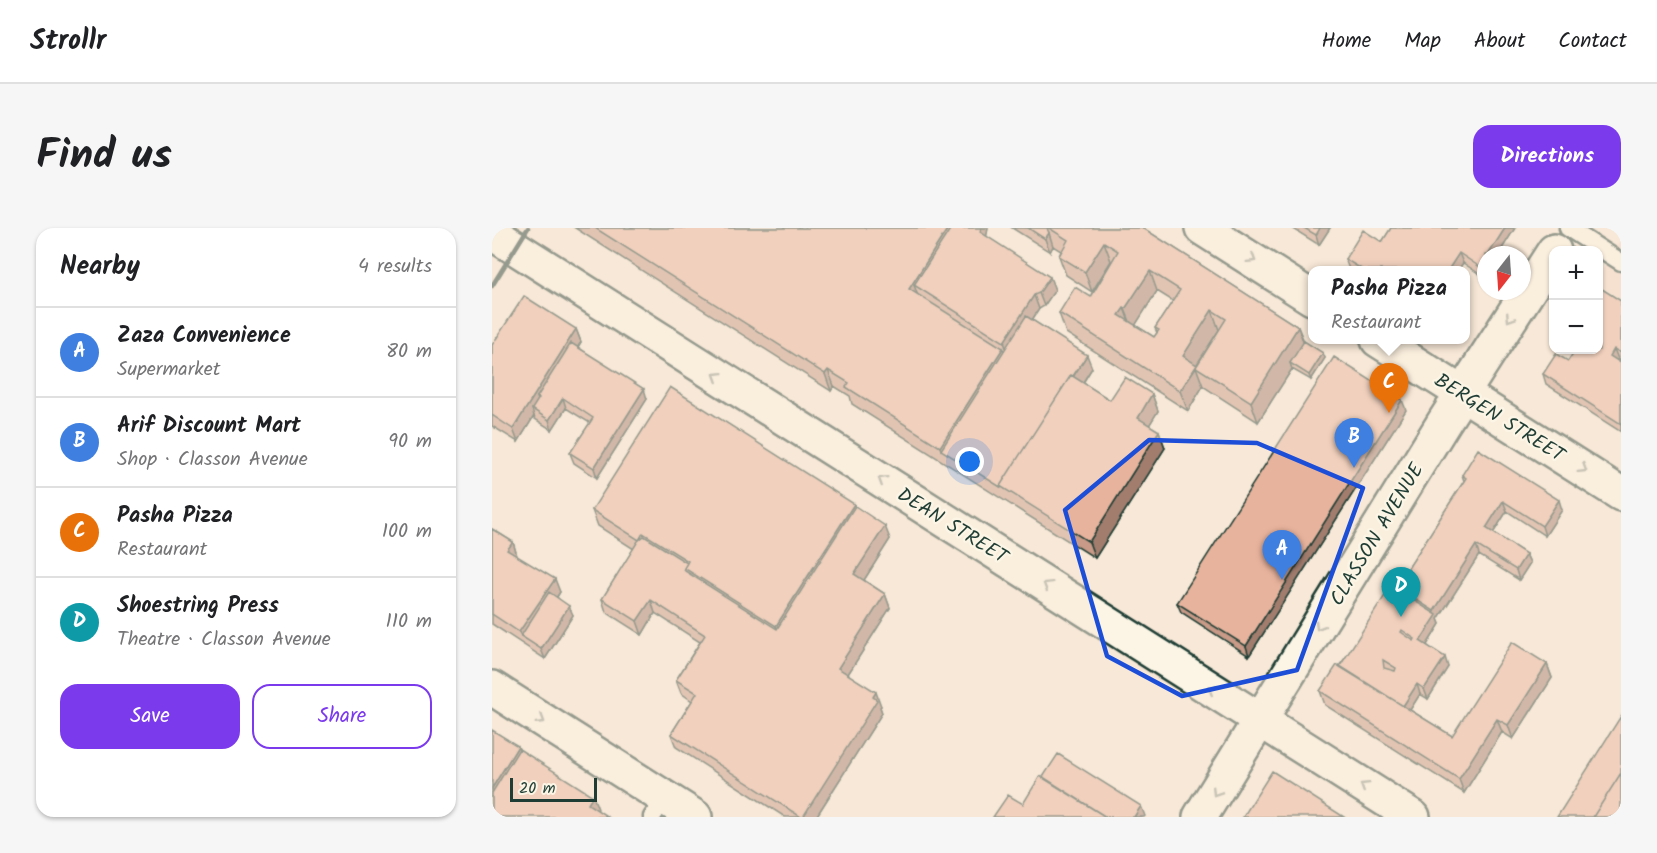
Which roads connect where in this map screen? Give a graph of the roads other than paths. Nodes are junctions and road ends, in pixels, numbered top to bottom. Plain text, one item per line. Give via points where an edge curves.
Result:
1 (1202, 228) edge
2 (1568, 228) edge
3 (492, 233) edge
4 (1557, 246) edge
5 (1549, 259) edge
6 (1621, 262) edge
7 (1308, 295) edge
8 (1386, 344) edge
9 (1462, 393) junction
10 (1621, 494) edge
11 (492, 688) edge
12 (1261, 720) junction
13 (658, 807) edge
14 (695, 817) edge
15 (1200, 817) edge
16 (1413, 817) edge

1 -> 7 street
2 - 4 street, CLASSON AVENUE
2 - 6 lane
12 -> 3 street, DEAN STREET
5 -> 9 street, CLASSON AVENUE
8 - 9 street, BERGEN STREET
9 -> 10 street, BERGEN STREET
9 -> 12 street, CLASSON AVENUE
11 -> 13 street
12 -> 15 street, CLASSON AVENUE
16 -> 12 street, DEAN STREET
13 - 14 street

